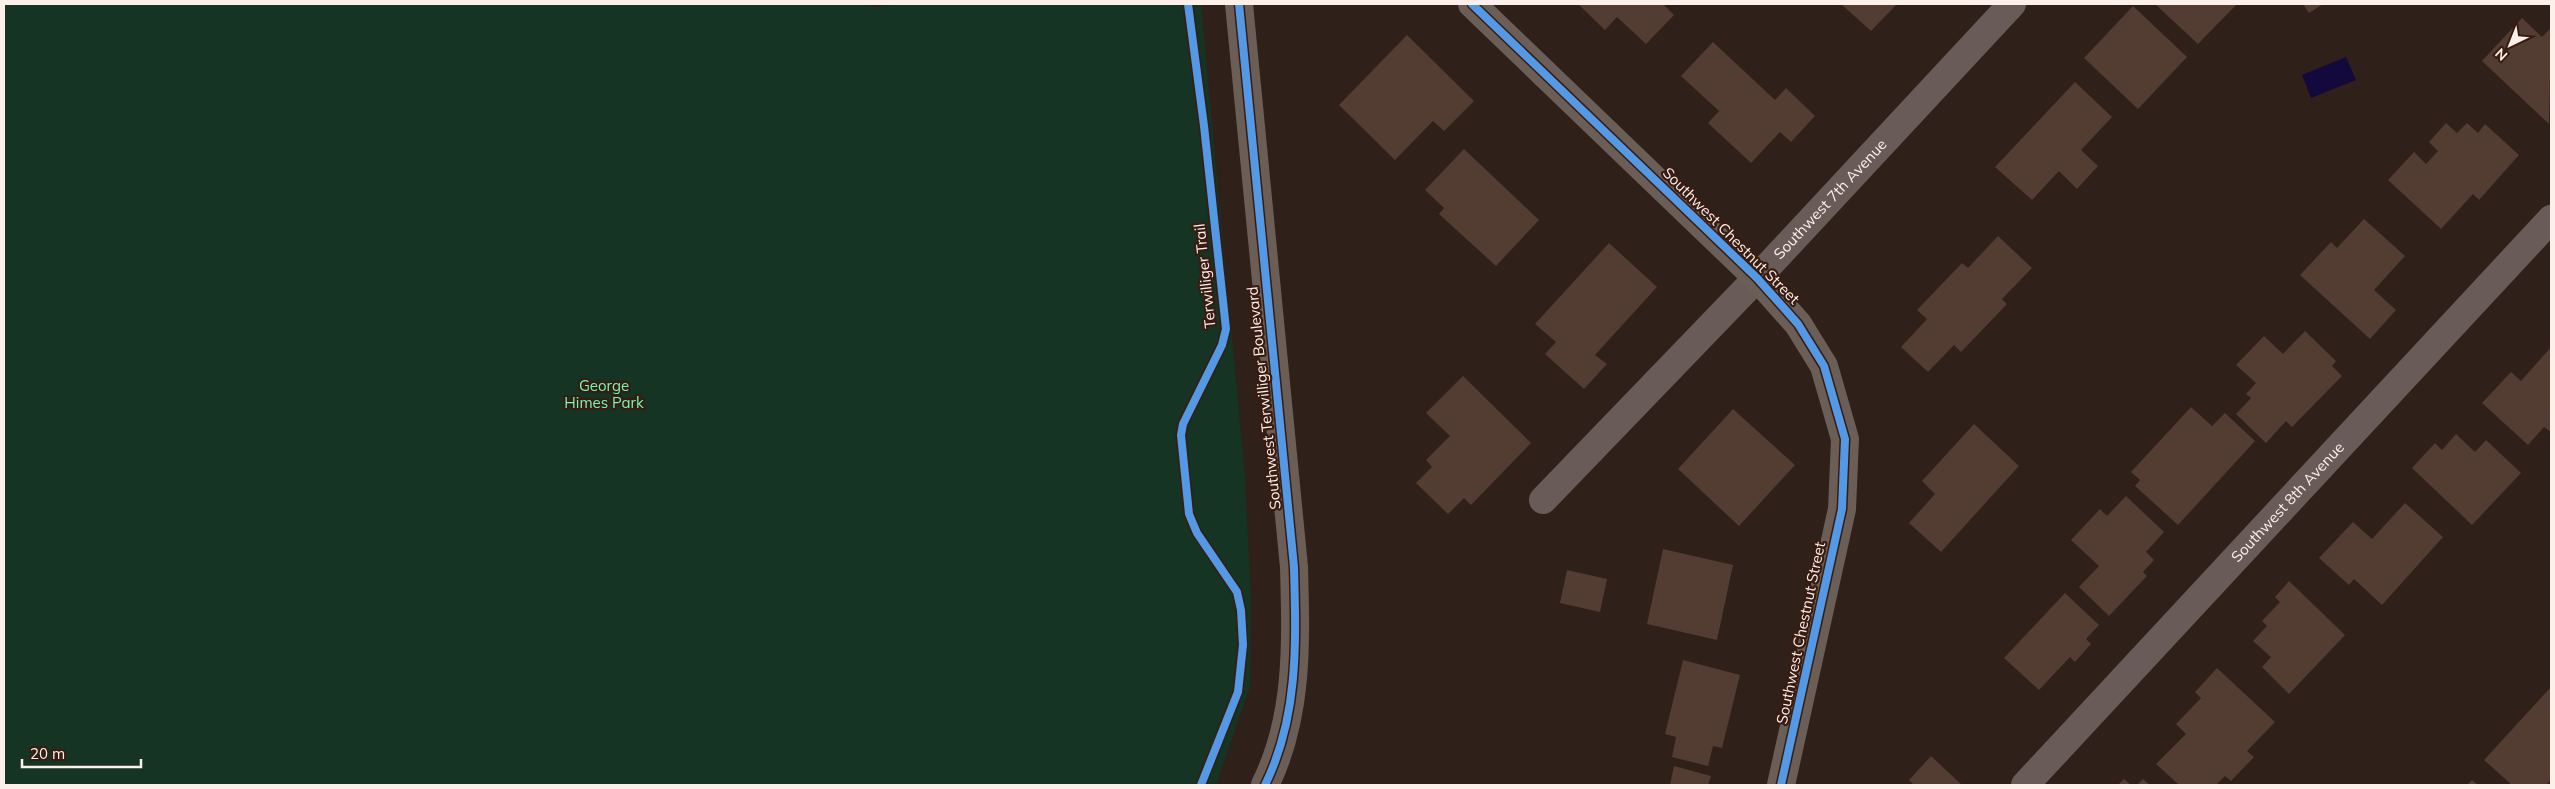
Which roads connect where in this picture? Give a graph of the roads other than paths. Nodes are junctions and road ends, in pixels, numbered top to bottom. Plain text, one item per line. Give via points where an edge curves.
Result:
1 (1239, 4) edge
2 (1472, 4) edge
3 (2012, 4) edge
4 (2551, 220) edge
5 (1757, 278) junction
6 (1543, 500) dead end
7 (1265, 785) edge
8 (1782, 785) edge
9 (2025, 785) edge

1 - 7 street, Southwest Terwilliger Boulevard via 1294,567 1296,635 1290,714 1286,733
2 - 5 street, Southwest Chestnut Street
3 - 5 street, Southwest 7th Avenue
4 - 9 street, Southwest 8th Avenue
5 - 6 street, Southwest 7th Avenue
5 - 8 street, Southwest Chestnut Street via 1798,324 1824,366 1845,439 1842,510

